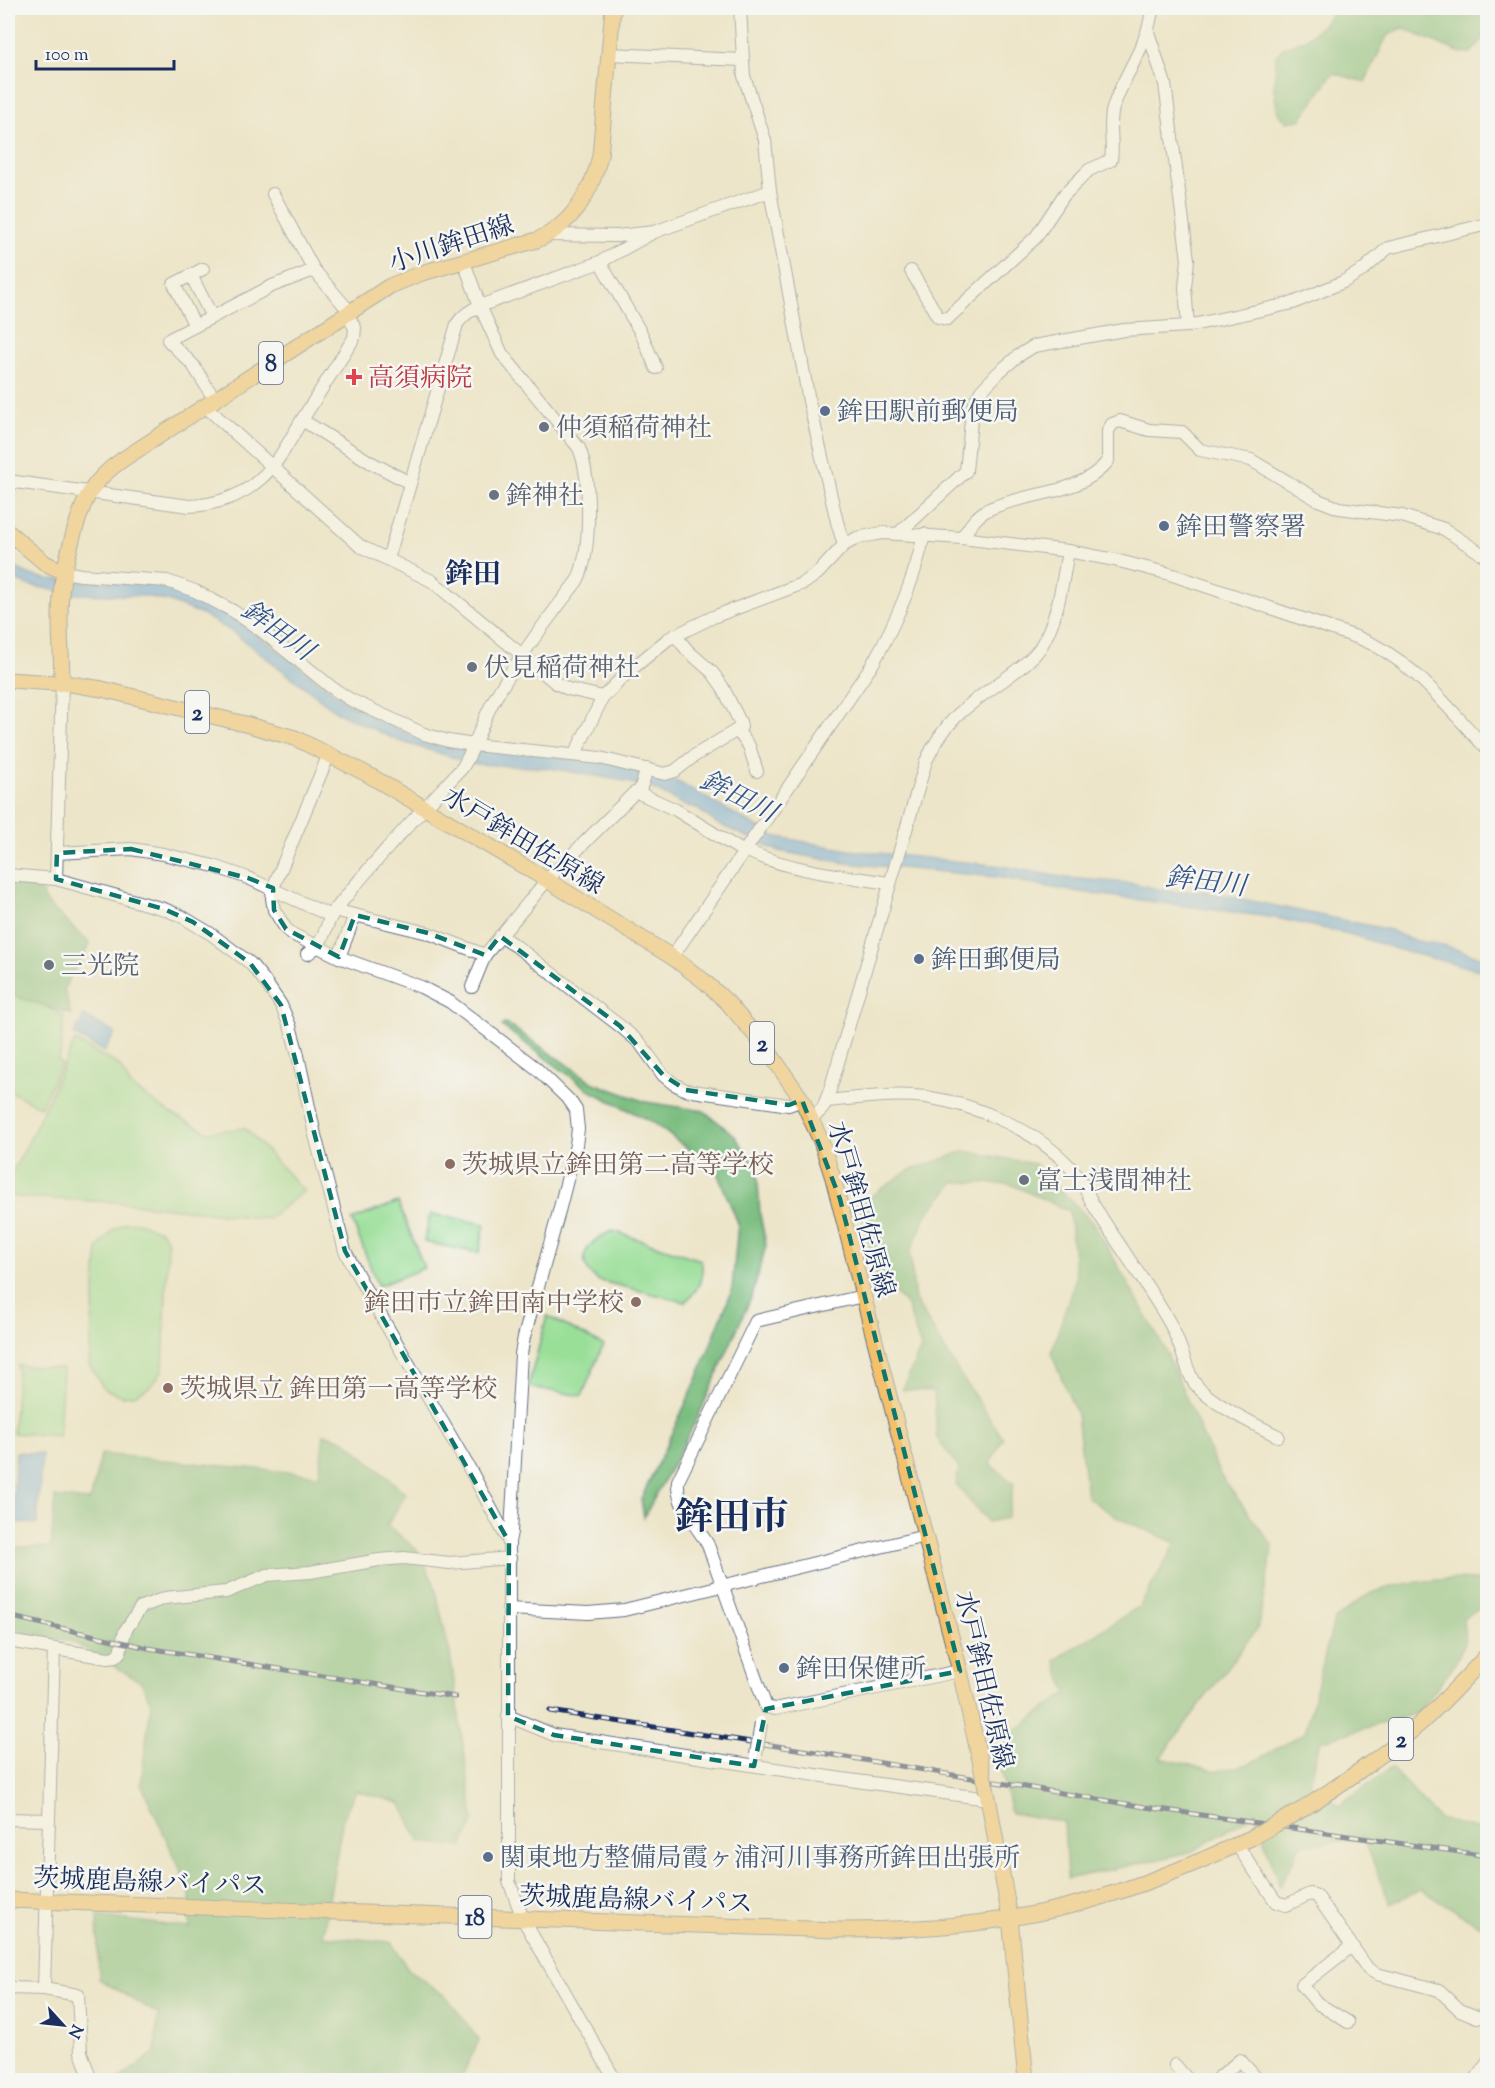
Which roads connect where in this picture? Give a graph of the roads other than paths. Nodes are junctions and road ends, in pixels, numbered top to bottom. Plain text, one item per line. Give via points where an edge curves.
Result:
1 (613, 8) edge
2 (740, 8) edge
3 (1152, 8) edge
4 (1148, 32) junction
5 (609, 54) junction
6 (742, 60) junction
7 (770, 191) junction
8 (273, 194) dead end
9 (1488, 224) edge
10 (654, 232) junction
11 (547, 235) junction
12 (464, 262) junction
13 (600, 262) junction
14 (203, 269) dead end
15 (314, 270) junction
16 (912, 271) dead end
17 (191, 275) junction
18 (480, 306) junction
19 (349, 313) junction
20 (212, 317) junction
21 (195, 326) junction
22 (1188, 326) junction
23 (656, 368) dead end
24 (210, 403) junction
25 (302, 420) junction
26 (272, 466) junction
27 (8, 481) edge
28 (410, 483) junction
29 (87, 494) junction
30 (8, 532) edge
31 (899, 533) junction
32 (924, 534) junction
33 (962, 538) junction
34 (844, 545) junction
35 (1068, 551) junction
36 (1488, 558) edge
37 (388, 560) junction
38 (63, 575) junction
39 (675, 635) junction
40 (521, 654) junction
41 (8, 680) edge
42 (62, 683) junction
43 (603, 697) junction
44 (737, 730) junction
45 (474, 747) junction
46 (1488, 750) edge
47 (329, 754) junction
48 (575, 754) junction
49 (647, 770) junction
50 (757, 771) dead end
51 (639, 792) junction
52 (425, 808) junction
53 (746, 849) junction
54 (57, 853) junction
55 (8, 875) edge
56 (56, 879) junction
57 (547, 880) junction
58 (889, 882) junction
59 (273, 888) junction
60 (333, 913) junction
61 (355, 915) junction
62 (500, 936) junction
63 (313, 951) junction
64 (485, 955) junction
65 (339, 957) junction
66 (672, 957) junction
67 (263, 960) dead end
68 (250, 963) junction
69 (472, 987) dead end
70 (802, 1100) junction
71 (826, 1101) junction
72 (812, 1119) junction
73 (863, 1296) junction
74 (1278, 1436) dead end
75 (925, 1536) junction
76 (509, 1542) junction
77 (510, 1558) junction
78 (722, 1586) junction
79 (508, 1610) junction
80 (8, 1641) edge
81 (54, 1649) junction
82 (1488, 1654) edge
83 (960, 1671) junction
84 (766, 1707) junction
85 (508, 1716) junction
86 (755, 1760) junction
87 (987, 1795) junction
88 (8, 1819) edge
89 (48, 1820) junction
90 (1237, 1845) junction
91 (8, 1900) edge
92 (47, 1901) junction
93 (1010, 1918) junction
94 (522, 1919) junction
95 (1352, 1946) junction
96 (8, 1988) edge
97 (44, 1989) junction
98 (1488, 2018) edge
99 (1348, 2022) dead end
100 (1488, 2062) edge
101 (1175, 2065) dead end
102 (91, 2080) edge
103 (615, 2080) edge
104 (1026, 2080) edge
105 (1188, 2080) edge
106 (1215, 2080) edge
107 (1258, 2080) edge
108 (1475, 2080) edge

1 - 5 main road, 小川鉾田線 / 8
2 - 6 street
3 - 4 street
4 - 16 street via 1113,109 1111,160 1089,170 1064,195 1036,237 947,318 938,317
4 - 22 street via 1165,84 1188,260
5 - 6 street
5 - 11 main road, 小川鉾田線 / 8 via 602,145 594,178 578,207
6 - 7 street via 765,140
7 - 10 street
7 - 34 street via 809,401
8 - 15 street
9 - 22 street via 1388,248 1343,282 1293,303
10 - 11 street
10 - 13 street
11 - 12 main road, 小川鉾田線 / 8
12 - 18 street
12 - 19 main road, 小川鉾田線 / 8 via 400,281
13 - 18 street
13 - 23 street via 642,335
14 - 17 street
15 - 19 street
15 - 20 street via 272,286
17 - 20 street
17 - 21 street via 174,284
18 - 28 street via 466,313 457,324
18 - 40 street via 502,354 579,448 587,483 582,572
19 - 24 main road, 小川鉾田線 / 8
19 - 25 street via 354,338
20 - 21 street
21 - 24 street via 168,340 193,364
22 - 31 street via 1124,330 1053,342 1034,346 1018,356 975,401 966,471
24 - 26 street
24 - 29 main road, 小川鉾田線 / 8 via 111,467
25 - 26 street
25 - 28 street
26 - 29 street via 249,488 206,506
26 - 37 street via 360,546
27 - 29 street
28 - 37 street
29 - 38 main road, 小川鉾田線 / 8
30 - 38 main road
31 - 32 street
31 - 34 street via 869,535
32 - 33 street
32 - 53 street via 910,585 887,638 858,687
33 - 35 street
33 - 36 street via 986,511 1043,495 1099,472 1108,461 1108,431 1120,421 1149,430 1182,432 1200,450 1251,460 1318,500 1339,508 1402,516 1444,529
34 - 39 street via 804,583
35 - 46 street via 1170,574 1377,645 1419,678
35 - 58 street via 1055,617 1038,651 959,713 936,740
37 - 40 street via 432,581
38 - 42 main road
38 - 45 street via 167,581 195,591 252,624 351,700 424,734
39 - 43 street
39 - 44 street via 722,686 740,722
40 - 43 street via 556,683
40 - 45 street via 486,713
41 - 42 main road, 水戸鉾田佐原線
42 - 47 main road, 水戸鉾田佐原線 / 2 via 102,688 245,724 295,738
42 - 54 street
43 - 48 street
44 - 49 street via 675,771 665,774
44 - 50 street
45 - 48 street
45 - 52 street via 462,768
47 - 52 main road, 水戸鉾田佐原線 / 2
47 - 59 street
48 - 49 street
49 - 51 street
51 - 53 street
51 - 57 street via 626,799
52 - 57 main road, 水戸鉾田佐原線 / 2
52 - 60 street
53 - 58 street via 769,861 797,868
53 - 66 street
54 - 56 street
54 - 59 street via 131,849 163,854 214,866
55 - 56 street
56 - 68 street via 181,916
57 - 62 street
57 - 66 main road, 水戸鉾田佐原線 / 2
58 - 71 street
59 - 60 street
59 - 63 street via 274,910 280,920
60 - 61 street
60 - 63 street
61 - 64 street via 428,933
61 - 65 street
62 - 64 street
62 - 70 street via 620,1026 640,1043 663,1075 686,1090 789,1105
63 - 65 street
64 - 69 street
65 - 76 street via 414,984 450,1002 536,1068 576,1110 576,1145 521,1354
66 - 70 main road, 水戸鉾田佐原線 / 2 via 715,990 740,1016
67 - 68 street
68 - 76 street via 276,997 290,1026 345,1251
70 - 72 main road, 水戸鉾田佐原線 / 2
71 - 72 street
71 - 74 street via 924,1097 973,1108 1032,1136 1078,1176 1174,1329 1193,1381 1231,1411
72 - 73 main road, 水戸鉾田佐原線 / 2 via 840,1199
73 - 75 main road, 水戸鉾田佐原線 / 2
73 - 78 street via 756,1321 678,1481 677,1494 708,1545
75 - 78 street
75 - 83 main road, 水戸鉾田佐原線 / 2
76 - 77 street
77 - 79 street
77 - 81 street via 450,1563 404,1558 267,1575 226,1592 165,1598 141,1607 125,1631 115,1657
78 - 79 street via 604,1612
78 - 84 street
79 - 85 street
80 - 81 street
81 - 89 street
82 - 90 main road, 2, bridge via 1400,1740 1303,1809
83 - 84 street via 775,1709
83 - 87 main road, 水戸鉾田佐原線 / 2, bridge
84 - 86 street, bridge
85 - 86 street via 554,1735
85 - 94 street via 509,1881
86 - 87 street
87 - 93 main road, 水戸鉾田佐原線 / 2
88 - 89 street
89 - 92 street
90 - 93 main road, 2 via 1099,1898
90 - 95 street via 1276,1902 1286,1905 1310,1894 1317,1896
91 - 92 main road, 茨城鹿島線バイパス / 18
92 - 94 main road, 茨城鹿島線バイパス / 18
92 - 97 street
93 - 94 main road, 茨城鹿島線バイパス / 18 via 880,1930
93 - 104 main road, 水戸鉾田佐原線 / 2
94 - 103 street
95 - 98 street via 1368,1969 1377,1974 1439,1990 1460,2010
95 - 99 street via 1302,1985 1317,2003
96 - 97 street
97 - 102 street via 78,1995 81,2052
100 - 108 street
101 - 105 street
106 - 107 street via 1240,2060

